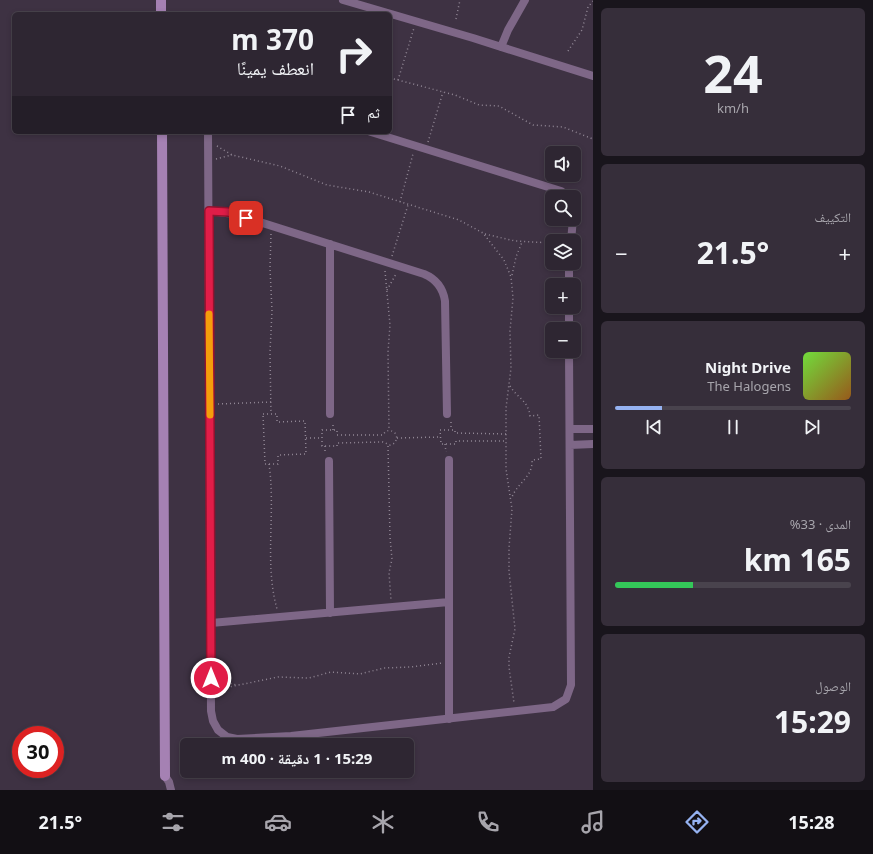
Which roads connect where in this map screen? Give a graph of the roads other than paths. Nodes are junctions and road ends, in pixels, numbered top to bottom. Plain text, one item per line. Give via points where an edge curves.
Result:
1 (161, 0) edge
2 (343, 0) edge
3 (525, 0) edge
4 (161, 12) edge
5 (385, 12) edge
6 (392, 14) edge
7 (501, 46) junction
8 (593, 76) edge
9 (162, 134) edge
10 (208, 134) edge
11 (377, 134) edge
12 (558, 190) edge
13 (209, 211) junction
14 (330, 244) junction
15 (569, 358) edge
16 (330, 414) dead end
17 (447, 414) dead end
18 (570, 429) junction
19 (593, 429) edge
20 (593, 444) edge
21 (570, 445) junction
22 (448, 460) dead end
23 (329, 461) dead end
24 (449, 602) junction
25 (330, 613) junction
26 (211, 623) junction
27 (449, 720) junction
28 (165, 776) joint
29 (171, 790) edge

1 - 4 main road
2 - 5 street
3 - 7 street
6 - 7 street
7 - 8 street
9 - 28 main road
10 - 13 street
11 - 12 street
13 - 14 street via 234,214
13 - 26 street
14 - 16 street
14 - 17 street via 433,278 440,286 444,296
15 - 18 street
18 - 19 street
18 - 21 street
20 - 21 street
21 - 27 street via 569,694 553,707
22 - 24 street
23 - 25 street
24 - 25 street
24 - 27 street
25 - 26 street
26 - 27 street via 213,721 222,734 232,739 291,736
28 - 29 street

